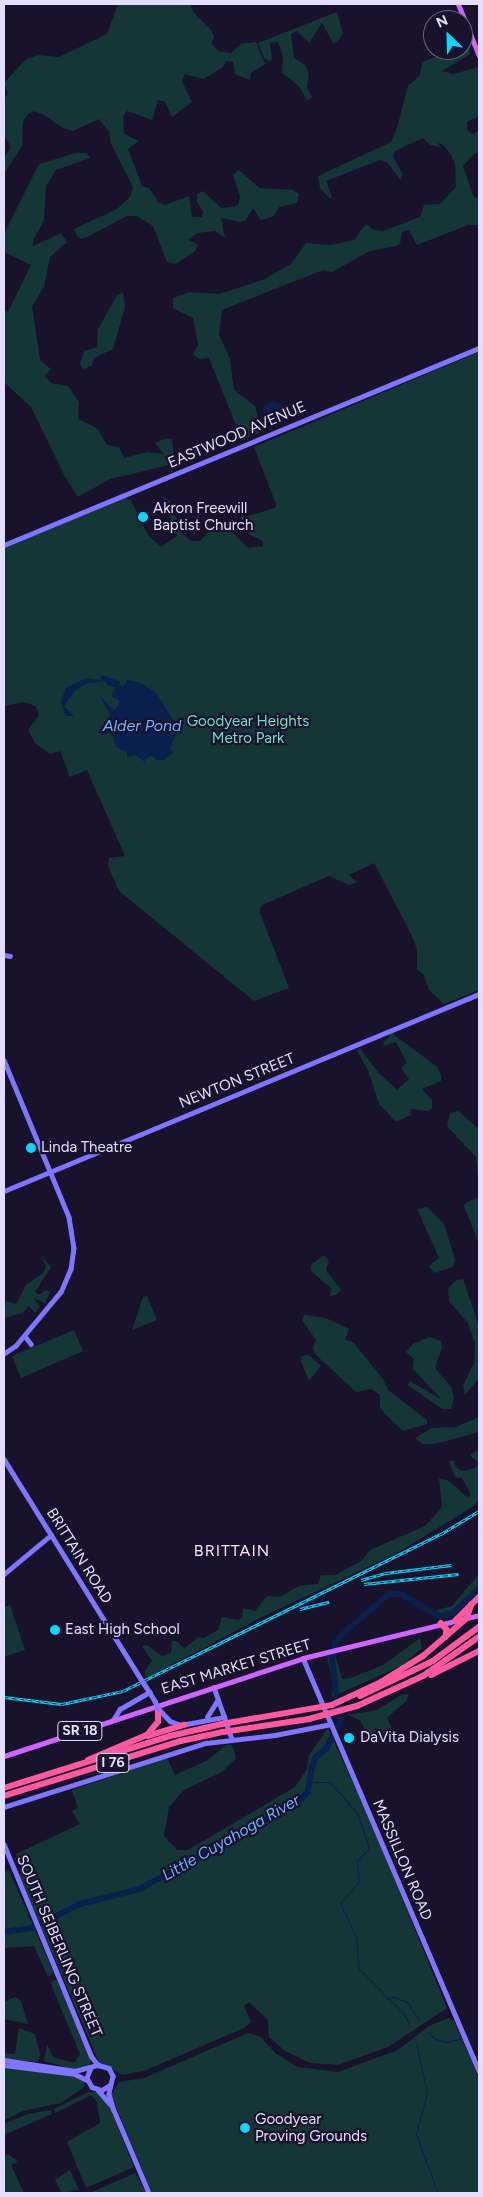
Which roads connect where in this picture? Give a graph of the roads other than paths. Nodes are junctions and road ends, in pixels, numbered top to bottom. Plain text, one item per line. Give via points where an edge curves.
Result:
1 (458, 4) edge
2 (479, 56) edge
3 (479, 348) edge
4 (4, 545) edge
5 (4, 955) edge
6 (10, 956) dead end
7 (479, 994) edge
8 (4, 1060) edge
9 (50, 1172) junction
10 (4, 1191) edge
11 (25, 1336) junction
12 (31, 1344) dead end
13 (4, 1354) edge
14 (4, 1459) edge
15 (51, 1535) junction
16 (4, 1574) edge
17 (479, 1598) edge
18 (472, 1605) junction
19 (479, 1615) edge
20 (467, 1618) junction
21 (455, 1621) junction
22 (442, 1623) junction
23 (479, 1627) edge
24 (446, 1637) junction
25 (479, 1638) edge
26 (479, 1651) edge
27 (302, 1658) junction
28 (413, 1681) junction
29 (214, 1687) junction
30 (149, 1692) junction
31 (217, 1697) junction
32 (353, 1697) junction
33 (158, 1708) junction
34 (224, 1717) junction
35 (206, 1718) junction
36 (114, 1720) junction
37 (331, 1724) junction
38 (184, 1725) junction
39 (142, 1738) junction
40 (232, 1739) junction
41 (4, 1756) edge
42 (46, 1777) junction
43 (4, 1788) edge
44 (4, 1796) edge
45 (4, 1808) edge
46 (4, 1844) edge
47 (92, 2057) junction
48 (4, 2060) edge
49 (98, 2064) junction
50 (4, 2065) edge
51 (92, 2068) junction
52 (479, 2071) edge
53 (87, 2080) junction
54 (111, 2084) junction
55 (98, 2090) junction
56 (113, 2108) junction
57 (149, 2193) edge

1 - 2 main road
3 - 4 street, EASTWOOD AVENUE
5 - 6 street
7 - 9 street, NEWTON STREET
8 - 9 street
9 - 10 street, NEWTON STREET
9 - 11 street via 70,1221 74,1258 66,1286
11 - 12 street
11 - 13 street
14 - 15 street, BRITTAIN ROAD
15 - 16 street
15 - 30 street, BRITTAIN ROAD, bridge
17 - 18 highway
18 - 20 highway
18 - 21 highway
19 - 20 main road, EAST MARKET STREET / SR 18
20 - 21 main road, EAST MARKET STREET / SR 18
20 - 24 highway
21 - 22 main road, EAST MARKET STREET / SR 18
22 - 24 highway via 447,1630
22 - 27 main road, EAST MARKET STREET / SR 18
23 - 32 highway via 433,1661
24 - 32 highway via 405,1669
25 - 28 highway, I 76
26 - 28 highway
27 - 29 main road, EAST MARKET STREET / SR 18
27 - 37 street, MASSILLON ROAD
28 - 44 highway, I 76, bridge via 357,1706 309,1719 181,1741
29 - 31 street
29 - 36 main road, EAST MARKET STREET / SR 18
30 - 33 street, BRITTAIN ROAD, bridge
30 - 36 street via 120,1710
31 - 34 street
31 - 35 street via 214,1710
32 - 42 highway, I 76, bridge via 332,1705 170,1736
33 - 38 street, BRITTAIN ROAD via 170,1721
33 - 39 highway via 157,1725
34 - 35 street
34 - 40 street
35 - 38 street
36 - 41 main road, EAST MARKET STREET / SR 18
37 - 40 street via 285,1734
37 - 52 street, MASSILLON ROAD
38 - 39 highway
39 - 42 highway
40 - 45 street via 206,1743
42 - 43 highway, I 76
46 - 47 street, SOUTH SEIBERLING STREET
47 - 49 street, SOUTH SEIBERLING STREET
47 - 51 street, SOUTH SEIBERLING STREET
48 - 51 street via 75,2071
49 - 51 street
49 - 54 street via 110,2070
50 - 53 street via 70,2074
51 - 53 street
53 - 55 street
54 - 55 street
54 - 56 street via 109,2095
55 - 56 street
56 - 57 street

